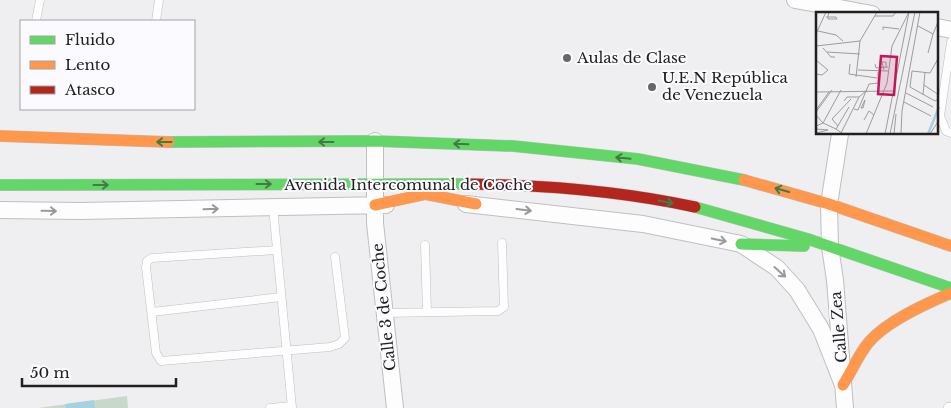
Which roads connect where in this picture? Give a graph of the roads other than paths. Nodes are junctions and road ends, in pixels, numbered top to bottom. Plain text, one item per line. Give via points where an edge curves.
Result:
1 (40, 0) edge
2 (159, 0) edge
3 (795, 0) edge
4 (858, 12) edge
5 (36, 20) edge
6 (156, 20) edge
7 (938, 27) edge
8 (951, 30) edge
9 (951, 42) edge
10 (949, 60) edge
11 (951, 133) edge
12 (840, 135) edge
13 (0, 136) edge
14 (375, 141) junction
15 (375, 183) junction
16 (475, 184) junction
17 (0, 185) edge
18 (425, 194) junction
19 (476, 204) junction
20 (829, 204) junction
21 (375, 205) junction
22 (272, 207) junction
23 (0, 210) edge
24 (502, 243) dead end
25 (741, 244) junction
26 (425, 245) dead end
27 (951, 246) edge
28 (830, 247) junction
29 (276, 250) junction
30 (335, 257) dead end
31 (951, 288) edge
32 (951, 293) edge
33 (281, 297) junction
34 (152, 312) junction
35 (427, 312) junction
36 (385, 313) junction
37 (287, 350) junction
38 (843, 386) junction
39 (292, 407) edge
40 (270, 408) edge
41 (395, 408) edge
42 (845, 408) edge

1 - 5 lane
2 - 6 lane
3 - 4 street
7 - 8 street
9 - 10 lane
10 - 11 lane via 940,116 946,131
12 - 20 street
14 -> 13 main road via 156,142
14 - 15 street, Calle 3 de Coche
20 -> 14 main road via 755,182 638,159 513,146
15 - 16 main road, Avenida Intercomunal de Coche
17 -> 15 main road, Avenida Intercomunal de Coche
15 - 18 main road
15 - 21 street, Calle 3 de Coche
16 - 18 main road
16 -> 28 main road, Avenida Intercomunal de Coche via 531,185 661,200 745,219
18 - 19 main road
18 - 21 main road
19 - 21 street, Avenida Intercomunal de Coche
19 -> 25 street, Avenida Intercomunal de Coche via 643,224
20 - 27 main road
20 - 28 street, Calle Zea
21 - 22 street, Avenida Intercomunal de Coche
21 - 36 street, Calle 3 de Coche
23 -> 22 street, Avenida Intercomunal de Coche via 80,212
22 - 29 lane
24 - 35 lane via 504,307 498,311
25 - 28 main road
25 -> 38 street via 777,268 797,290 821,329
26 - 35 lane
28 - 31 main road, Avenida Intercomunal de Coche
28 - 38 street, Calle Zea
29 - 33 lane
29 - 34 lane via 152,258 146,267
30 - 37 lane via 345,338 330,347
32 - 38 main road via 918,309 870,341
33 - 34 lane
33 - 37 lane
34 - 37 lane via 156,352 161,361
35 - 36 lane
36 - 41 street, Calle 3 de Coche
37 - 39 lane
38 - 42 street, Calle Zea
39 - 40 lane

